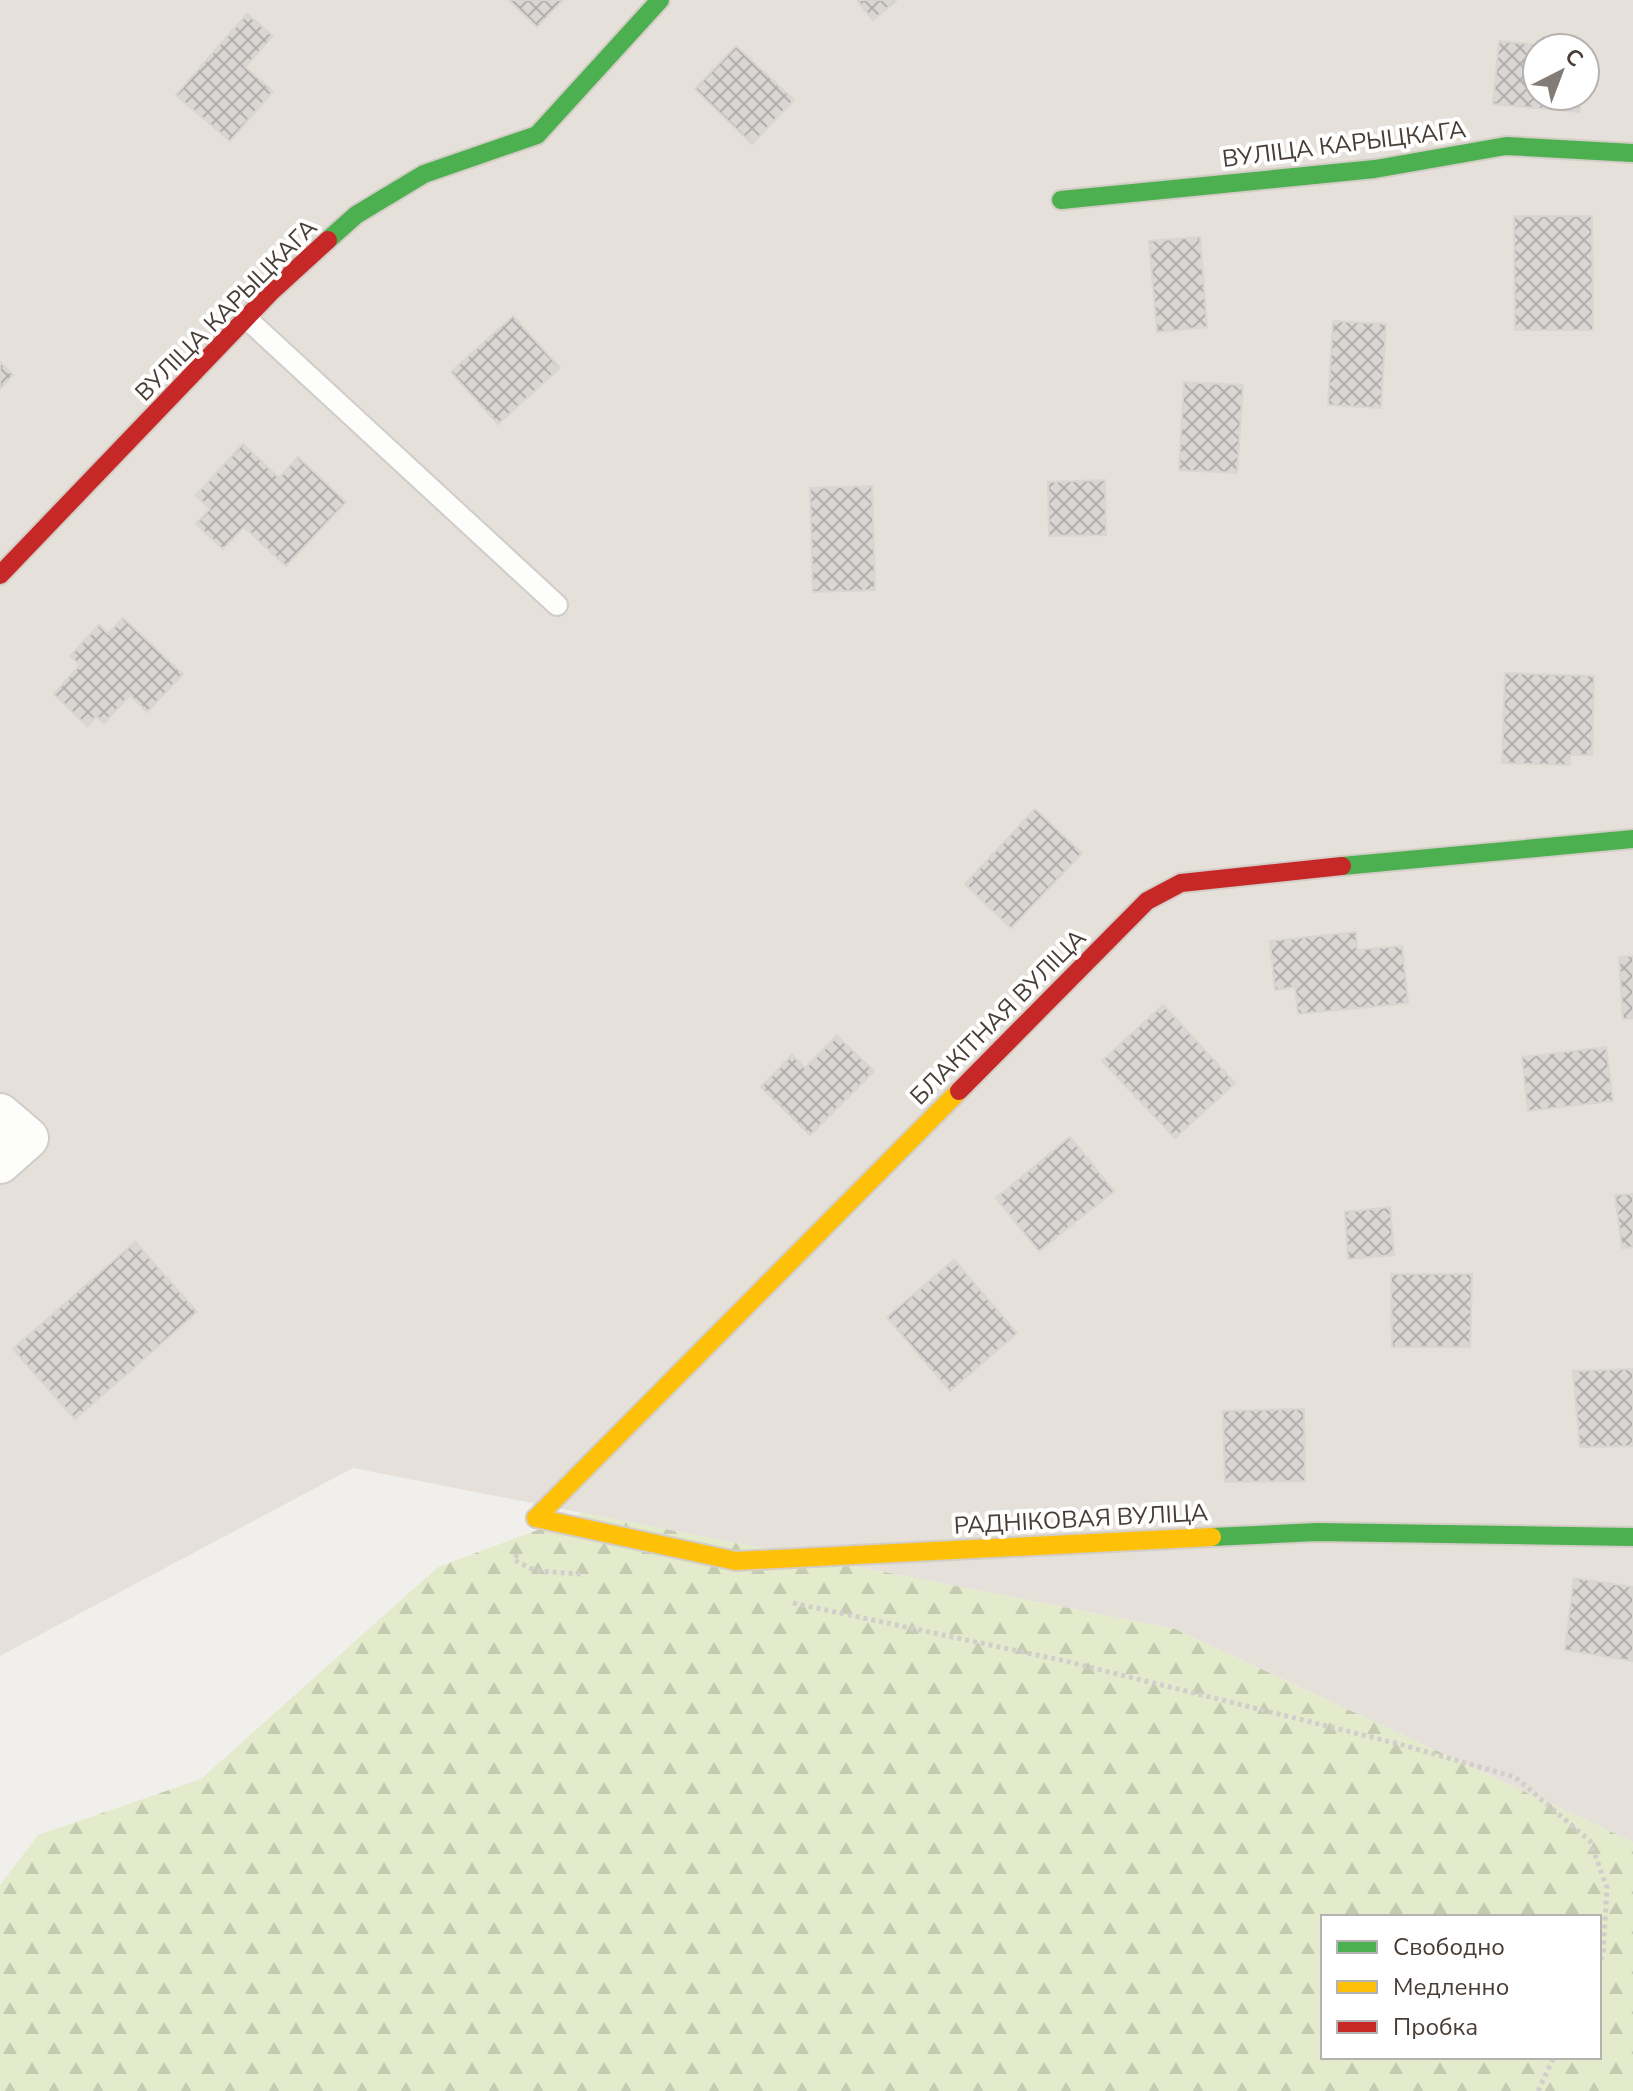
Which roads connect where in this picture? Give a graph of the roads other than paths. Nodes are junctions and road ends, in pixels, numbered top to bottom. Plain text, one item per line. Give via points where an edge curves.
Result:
1 (660, 0) edge
2 (1633, 153) edge
3 (1061, 200) dead end
4 (246, 318) junction
5 (0, 575) edge
6 (557, 605) dead end
7 (1633, 839) edge
8 (536, 1518) joint
9 (1633, 1537) edge

1 - 4 street, ВУЛІЦА КАРЫЦКАГА via 537,135 424,174 356,215
2 - 3 street, ВУЛІЦА КАРЫЦКАГА via 1506,146 1375,169
4 - 5 street, ВУЛІЦА КАРЫЦКАГА
4 - 6 lane
7 - 8 street, БЛАКІТНАЯ ВУЛІЦА via 1225,877 1181,883 1147,901
8 - 9 street, РАДНІКОВАЯ ВУЛІЦА via 736,1561 1317,1532

